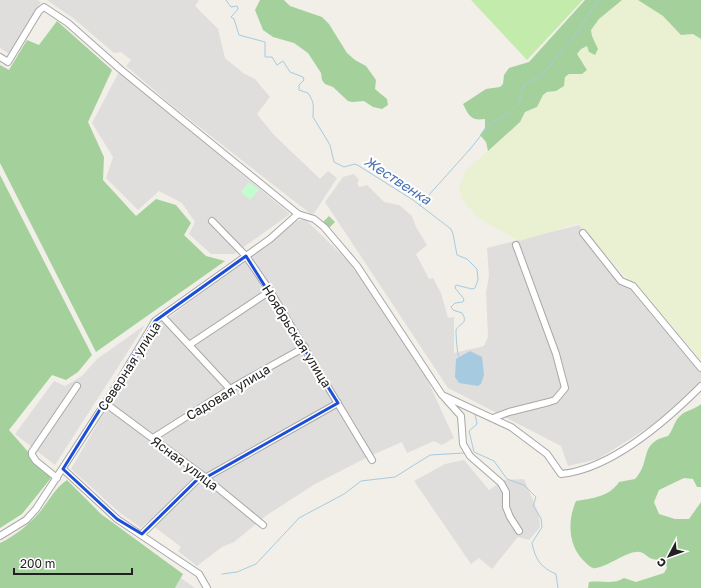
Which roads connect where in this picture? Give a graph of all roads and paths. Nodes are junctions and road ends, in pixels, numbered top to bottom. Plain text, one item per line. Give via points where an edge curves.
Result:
1 (0, 57) edge
2 (298, 214) junction
3 (212, 221) dead end
4 (583, 233) dead end
5 (516, 245) dead end
6 (246, 256) junction
7 (270, 291) junction
8 (162, 316) junction
9 (189, 345) junction
10 (305, 347) junction
11 (701, 368) edge
12 (77, 386) dead end
13 (701, 386) edge
14 (230, 390) junction
15 (442, 395) junction
16 (105, 403) junction
17 (338, 403) junction
18 (493, 418) junction
19 (153, 438) junction
20 (372, 460) dead end
21 (63, 469) junction
22 (203, 476) junction
23 (57, 478) junction
24 (263, 525) dead end
25 (519, 531) dead end
26 (142, 534) junction
27 (0, 536) edge
28 (207, 588) edge

1 - 2 street via 8,62 44,7 68,23 120,69
2 - 6 street, Северная улица
2 - 15 street via 314,219 324,227 357,266
3 - 6 street, Ноябрьская улица
4 - 11 street via 621,281 633,286
5 - 18 street via 556,354 565,388 555,400
6 - 7 street, Ноябрьская улица
6 - 8 street, Северная улица
7 - 9 street
7 - 10 street, Ноябрьская улица
8 - 9 street
8 - 16 street, Северная улица via 155,321
9 - 14 street
10 - 14 street, Садовая улица
10 - 17 street, Ноябрьская улица
12 - 23 street via 32,452 36,462
13 - 18 street via 678,409 637,440 596,465 574,473 561,474 547,454 511,427
14 - 19 street, Садовая улица
15 - 18 street
15 - 25 street via 461,416 463,444 470,456 501,483 506,492 506,507
16 - 19 street, Ясная улица
16 - 21 street, Северная улица
17 - 20 street, Ноябрьская улица
17 - 22 street
19 - 22 street, Ясная улица
21 - 23 street, Северная улица
21 - 26 street via 117,519
22 - 24 street, Ясная улица
22 - 26 street
23 - 27 street via 26,520
26 - 28 street via 199,574

